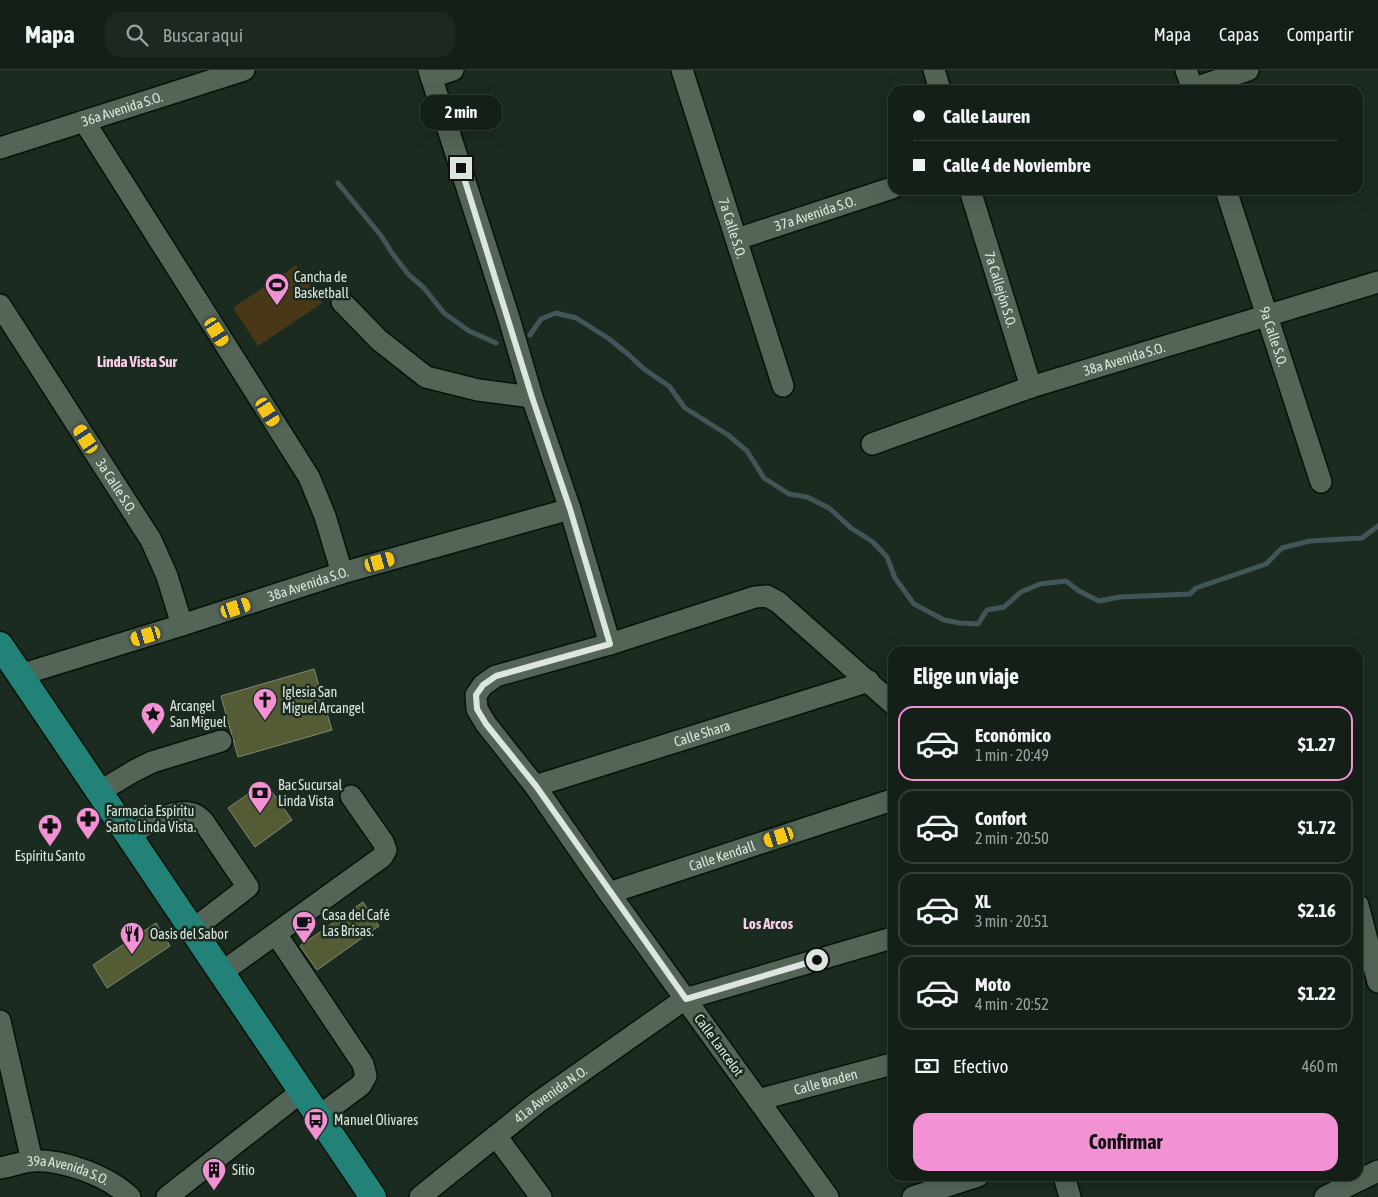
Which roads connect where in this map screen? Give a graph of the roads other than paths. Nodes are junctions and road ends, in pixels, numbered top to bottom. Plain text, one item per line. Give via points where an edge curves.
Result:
1 (244, 70) edge
2 (453, 70) edge
3 (682, 70) edge
4 (934, 70) edge
5 (1248, 70) edge
6 (430, 73) edge
7 (938, 85) edge
8 (1190, 85) edge
9 (84, 121) junction
10 (0, 148) edge
11 (888, 189) edge
12 (972, 195) edge
13 (1228, 195) edge
14 (737, 239) junction
15 (1378, 282) edge
16 (342, 302) dead end
17 (0, 305) edge
18 (1268, 315) junction
19 (783, 386) dead end
20 (1031, 387) junction
21 (532, 397) junction
22 (872, 444) dead end
23 (1321, 482) dead end
24 (570, 509) junction
25 (342, 573) junction
26 (182, 625) junction
27 (610, 644) junction
28 (0, 645) edge
29 (20, 675) junction
30 (869, 682) junction
31 (888, 699) edge
32 (221, 741) dead end
33 (536, 786) junction
34 (99, 792) junction
35 (351, 796) dead end
36 (888, 801) edge
37 (129, 835) junction
38 (609, 893) junction
39 (1363, 924) edge
40 (192, 930) junction
41 (276, 934) junction
42 (888, 939) edge
43 (222, 972) junction
44 (1378, 982) edge
45 (686, 999) junction
46 (0, 1021) edge
47 (888, 1065) edge
48 (301, 1092) junction
49 (758, 1100) junction
50 (318, 1117) junction
51 (496, 1136) junction
52 (32, 1161) junction
53 (0, 1168) edge
54 (1375, 1178) edge
55 (963, 1181) edge
56 (1065, 1181) edge
57 (130, 1197) edge
58 (167, 1197) edge
59 (373, 1197) edge
60 (420, 1197) edge
61 (541, 1197) edge
62 (828, 1197) edge
63 (913, 1197) edge
64 (1070, 1197) edge
65 (1325, 1197) edge

1 - 9 street, 36a Avenida S.O.
2 - 6 street
3 - 14 street, 7a Calle S.O.
4 - 7 street
5 - 8 street
6 - 21 street
9 - 10 street, 36a Avenida S.O.
9 - 25 street via 309,477
11 - 14 street, 37a Avenida S.O.
12 - 20 street, 7a Callejón S.O.
13 - 18 street, 9a Calle S.O.
14 - 19 street, 7a Calle S.O.
15 - 18 street, 38a Avenida S.O.
16 - 21 street via 380,340 426,377 478,390
17 - 26 street, 3a Calle S.O. via 151,540 167,576
18 - 20 street, 38a Avenida S.O.
18 - 23 street, 9a Calle S.O.
20 - 22 street, 38a Avenida S.O.
21 - 24 street
24 - 25 street, 38a Avenida S.O.
24 - 27 street
25 - 26 street, 38a Avenida S.O.
26 - 29 street, 38a Avenida S.O.
27 - 30 street via 755,597 767,596 778,602
27 - 33 street, Calle Lancelot via 496,676 476,695 477,709 486,724
28 - 29 main road
29 - 34 main road
30 - 31 street
30 - 33 street, Calle Shara
32 - 34 street via 152,762
33 - 38 street, Calle Lancelot
34 - 37 main road
35 - 41 street via 386,850 382,857
36 - 38 street, Calle Kendall
37 - 40 main road
37 - 40 street via 168,816 184,812 195,814 248,887
38 - 45 street, Calle Lancelot
39 - 44 street
40 - 43 main road
41 - 43 street
41 - 50 street via 363,1064 366,1076 361,1085
42 - 45 street, 41a Avenida N.O.
43 - 48 main road
45 - 49 street, Calle Lancelot
45 - 51 street, 41a Avenida N.O. via 537,1103
46 - 52 street
47 - 49 street, Calle Braden
48 - 50 main road
48 - 58 street
49 - 62 street, Calle Lancelot
50 - 59 main road
51 - 60 street, 41a Avenida N.O.
51 - 61 street
52 - 53 street, 39a Avenida S.O.
52 - 57 street, 39a Avenida S.O. via 65,1164 96,1174
54 - 65 street
55 - 63 street
56 - 64 street

